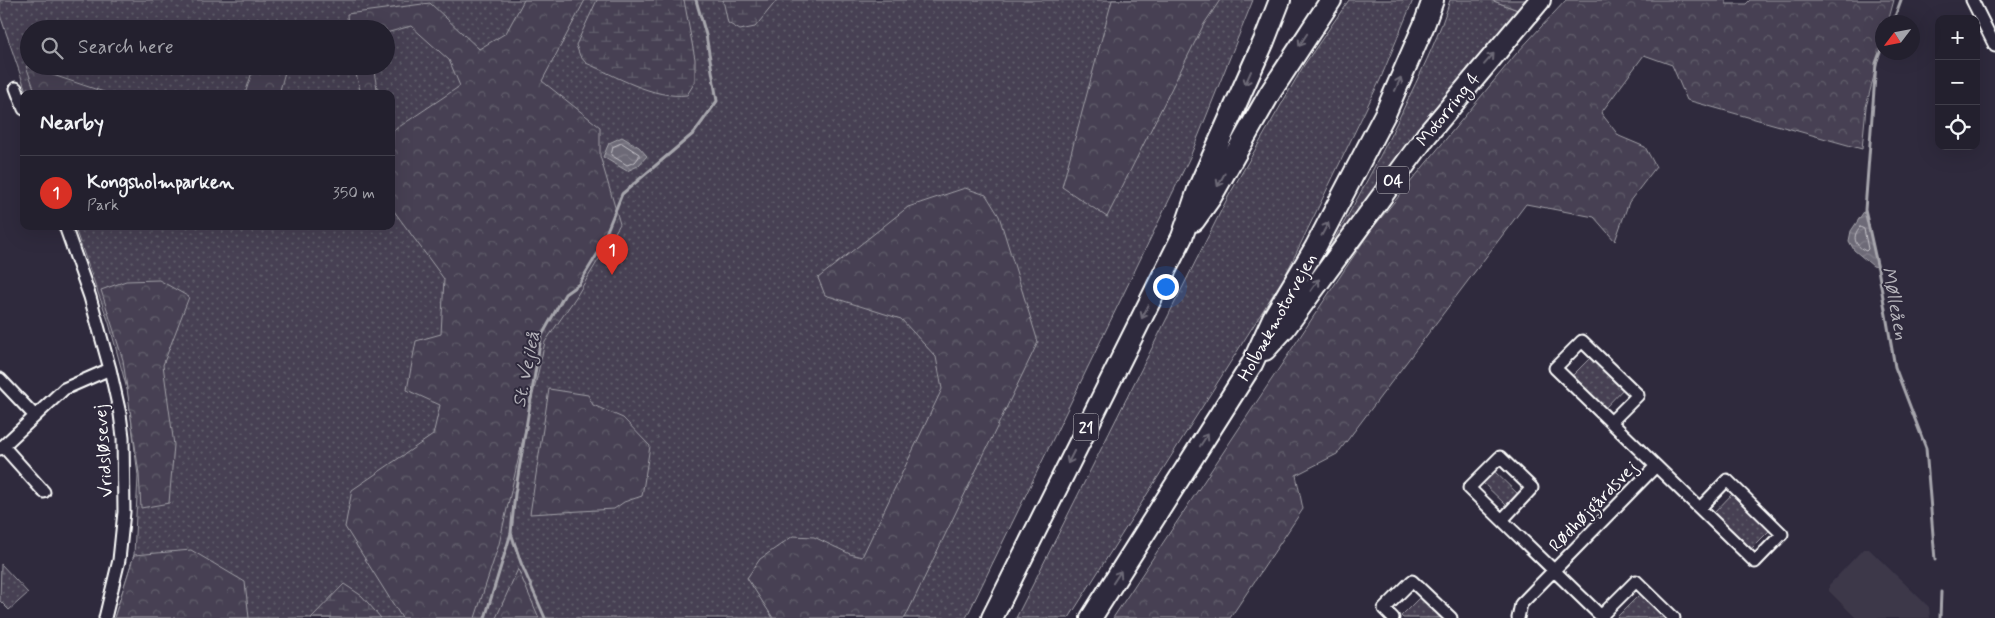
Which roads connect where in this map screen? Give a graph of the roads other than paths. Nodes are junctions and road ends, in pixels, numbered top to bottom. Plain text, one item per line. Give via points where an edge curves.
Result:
1 (1280, 0) edge
2 (1331, 0) edge
3 (1433, 0) edge
4 (1540, 0) edge
5 (1972, 0) edge
6 (1995, 46) edge
7 (16, 88) dead end
8 (20, 98) edge
9 (66, 230) edge
10 (1182, 237) junction
11 (1252, 364) junction
12 (110, 369) junction
13 (0, 379) edge
14 (35, 416) junction
15 (1611, 422) junction
16 (2, 447) edge
17 (1656, 466) junction
18 (44, 492) dead end
19 (1700, 508) junction
20 (1502, 520) junction
21 (1554, 571) junction
22 (1602, 617) edge
23 (105, 618) edge
24 (992, 618) edge
25 (1091, 618) edge
26 (1393, 618) edge
27 (1451, 618) edge
28 (1518, 618) edge
29 (1674, 618) edge

1 -> 10 highway, 21 via 1199,187
2 -> 10 highway via 1270,93 1211,197
11 -> 3 highway, Holbækmotorvejen via 1273,318 1319,240 1380,123
11 -> 4 highway, Motorring 4 / O4 via 1285,328 1426,136
5 - 6 street
7 - 8 street
9 - 12 street, Vridsløsevej
10 -> 24 highway, 21
25 -> 11 highway, Holbækmotorvejen
12 - 14 street via 64,389
12 - 23 street, Vridsløsevej via 123,436 124,512 119,560
13 - 14 street
14 - 16 street
15 - 15 street, Rødhøjgårdsvej via 1556,368 1582,341 1638,395
15 - 17 street, Rødhøjgårdsvej
16 - 18 street
17 - 19 street, Rødhøjgårdsvej
17 - 21 street, Rødhøjgårdsvej
19 - 19 street, Rødhøjgårdsvej via 1727,480 1782,534 1755,562
20 - 20 street, Rødhøjgårdsvej via 1532,488 1500,457 1469,488
20 - 21 street, Rødhøjgårdsvej
21 - 22 street, Rødhøjgårdsvej
21 - 28 street, Rødhøjgårdsvej via 1522,604
22 - 29 street, Rødhøjgårdsvej via 1636,581
26 - 27 street via 1384,609 1412,580

